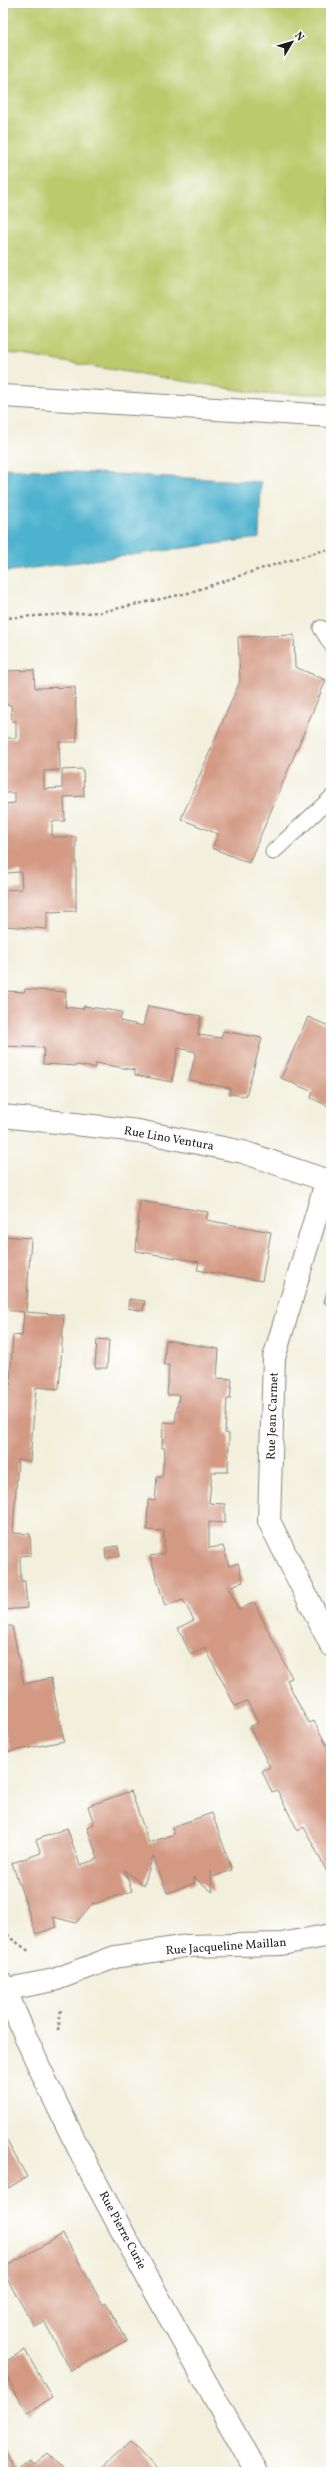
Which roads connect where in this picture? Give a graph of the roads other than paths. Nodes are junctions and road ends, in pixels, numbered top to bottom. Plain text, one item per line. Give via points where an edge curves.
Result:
1 (3, 396) edge
2 (331, 416) edge
3 (321, 628) dead end
4 (331, 644) edge
5 (331, 798) edge
6 (273, 852) dead end
7 (3, 1116) edge
8 (329, 1181) edge
9 (331, 1645) edge
10 (331, 1934) edge
11 (4, 1987) edge
12 (256, 2472) edge

1 - 2 street
3 - 4 lane
5 - 6 lane
7 - 8 street, Rue Lino Ventura via 138,1131 244,1152
8 - 9 street, Rue Jean Carmet via 274,1358 269,1521
10 - 11 street, Rue Jacqueline Maillan via 281,1944 186,1946 115,1957 54,1980
11 - 12 street, Rue Pierre Curie via 62,2112 120,2226

